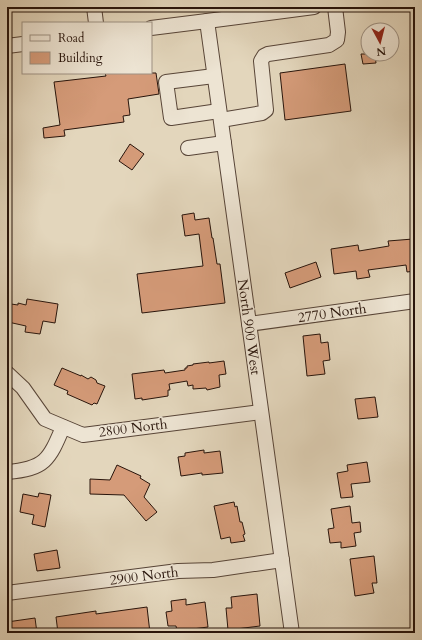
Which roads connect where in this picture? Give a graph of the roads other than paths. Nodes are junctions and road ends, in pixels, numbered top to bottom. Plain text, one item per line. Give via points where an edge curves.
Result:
1 (94, 7) edge
2 (314, 7) edge
3 (335, 7) edge
4 (96, 22) edge
5 (207, 22) junction
6 (152, 28) edge
7 (22, 44) edge
8 (7, 46) edge
9 (214, 76) junction
10 (220, 115) junction
11 (224, 143) junction
12 (188, 148) dead end
13 (415, 301) edge
14 (249, 324) junction
15 (7, 373) edge
16 (261, 412) junction
17 (63, 427) junction
18 (7, 472) edge
19 (282, 560) junction
20 (7, 593) edge
21 (292, 633) edge

1 - 4 street
2 - 5 street
3 - 10 street via 337,40 329,45 264,56 261,61 266,110 262,113
5 - 6 street
5 - 9 street, North 900 West
7 - 8 street
9 - 10 street, North 900 West
9 - 10 street via 166,82 171,118
10 - 11 street, North 900 West
11 - 12 street
11 - 14 street, North 900 West
13 - 14 street, 2770 North
14 - 16 street, North 900 West
15 - 17 street, 2800 North via 23,388 45,419
16 - 17 street, 2800 North via 83,435
16 - 19 street, North 900 West
17 - 18 street via 55,446 44,462 32,468
19 - 20 street, 2900 North
19 - 21 street, North 900 West

